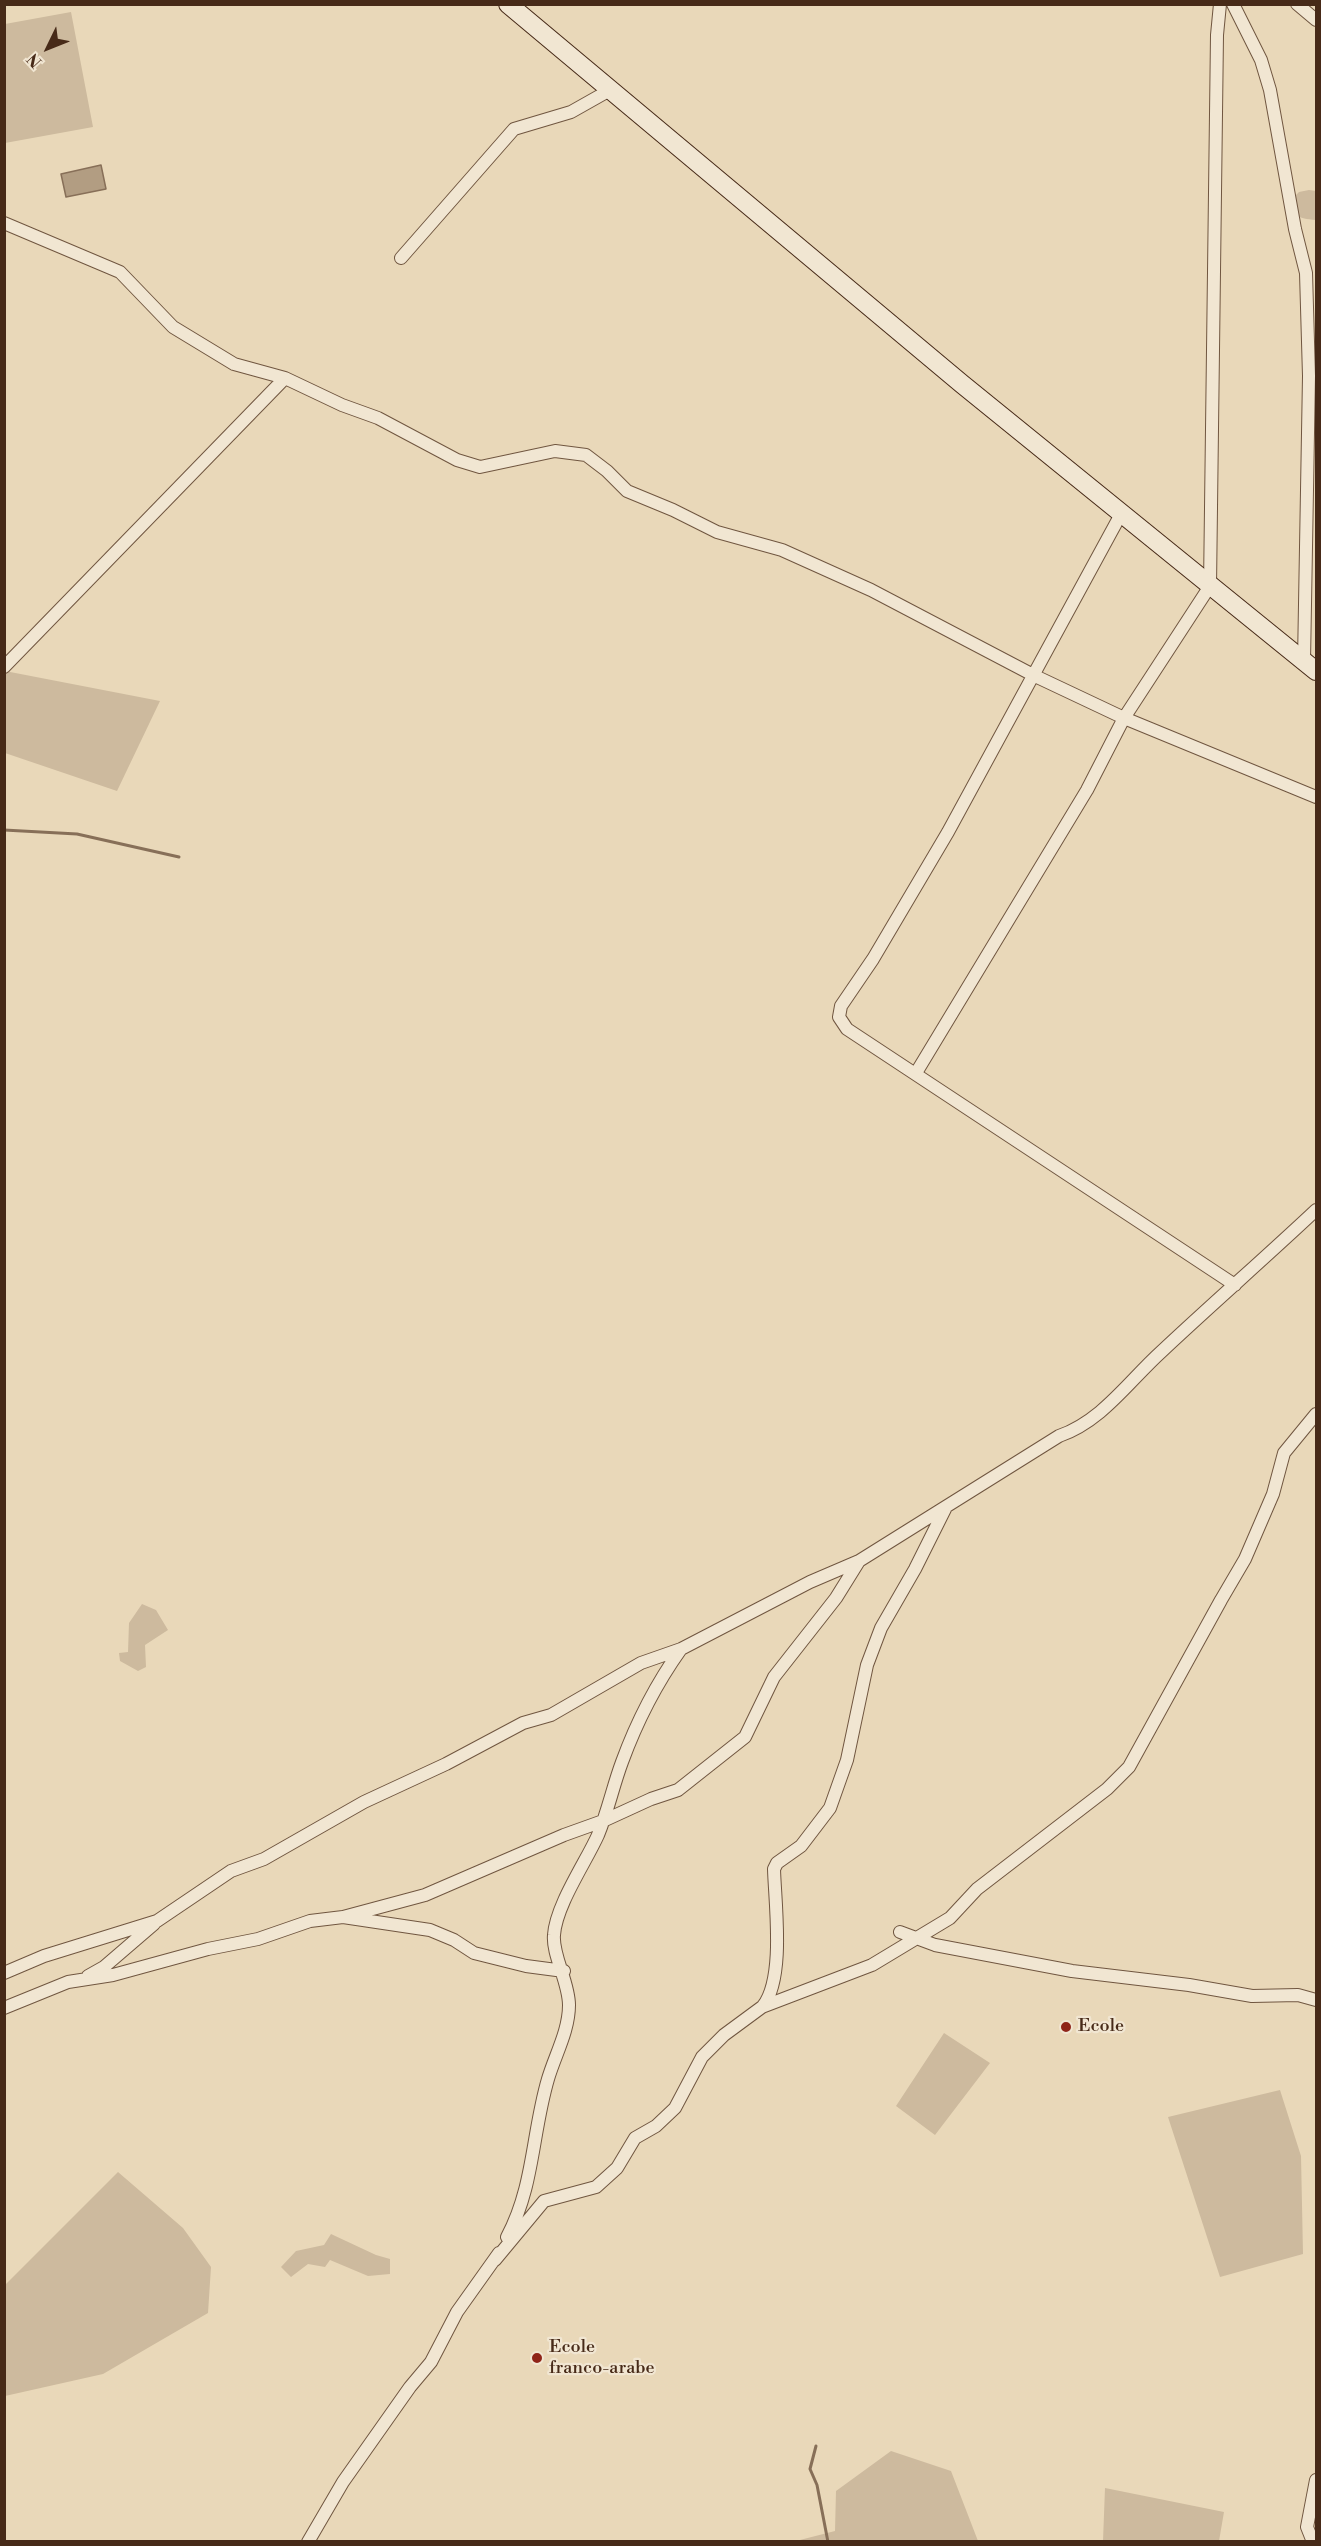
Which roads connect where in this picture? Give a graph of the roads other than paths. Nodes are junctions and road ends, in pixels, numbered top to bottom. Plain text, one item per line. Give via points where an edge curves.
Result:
1 (508, 4) edge
2 (1220, 4) edge
3 (1233, 4) edge
4 (1297, 4) edge
5 (1317, 20) edge
6 (610, 90) junction
7 (4, 223) edge
8 (401, 258) dead end
9 (1317, 323) edge
10 (1307, 335) junction
11 (285, 378) junction
12 (1121, 513) junction
13 (1210, 586) junction
14 (1310, 666) edge
15 (4, 667) edge
16 (1035, 675) junction
17 (1124, 718) junction
18 (1317, 797) edge
19 (916, 1073) junction
20 (1317, 1210) edge
21 (1235, 1285) junction
22 (1317, 1414) edge
23 (946, 1506) junction
24 (859, 1561) junction
25 (681, 1649) junction
26 (603, 1821) junction
27 (343, 1917) junction
28 (157, 1921) junction
29 (900, 1932) dead end
30 (917, 1938) junction
31 (564, 1971) junction
32 (4, 1973) edge
33 (82, 1980) junction
34 (1317, 2000) edge
35 (762, 2007) junction
36 (4, 2008) edge
37 (495, 2260) junction
38 (1317, 2480) edge
39 (308, 2541) edge
40 (1313, 2541) edge

1 - 6 main road
2 - 13 street
3 - 10 street via 1261,60 1270,90 1306,273
4 - 5 street
6 - 8 street via 571,112 514,129
6 - 12 main road
7 - 11 street via 120,272 173,327 234,364
9 - 10 street
10 - 14 street
11 - 15 street
11 - 16 street via 378,418 457,460 480,467 555,451 586,455 627,491 717,532 782,550 871,590
12 - 13 main road
12 - 16 street
13 - 14 main road
13 - 17 street
16 - 17 street
16 - 19 street via 943,841 841,1006 840,1017 847,1029
17 - 18 street
17 - 19 street via 1088,790
19 - 21 street
20 - 21 street
21 - 23 street via 1094,1418
22 - 30 street via 1284,1453 1273,1494 1238,1576 1129,1767 1107,1789 977,1889 950,1918
23 - 24 street
23 - 35 street via 881,1628 867,1665 847,1760 830,1808 801,1846 774,1869 779,1929 771,1996
24 - 25 street
24 - 26 street via 836,1598 774,1677 744,1737 678,1790
25 - 26 street via 661,1676 637,1725
25 - 28 street via 641,1663 551,1715 523,1724 364,1802 264,1859 231,1871
26 - 27 street via 425,1895
26 - 31 street via 558,1919 555,1944
27 - 31 street via 430,1930 474,1953
27 - 33 street
28 - 32 street via 44,1956
28 - 33 street via 104,1967
29 - 30 street
30 - 34 street via 935,1945 1072,1971 1252,1996 1298,1995
30 - 35 street via 872,1965
31 - 37 street via 569,2004 567,2024 547,2081 519,2214
33 - 36 street
35 - 37 street via 702,2057 675,2108 635,2138 617,2168 596,2187 544,2201
37 - 39 street via 457,2312 431,2362 343,2482
38 - 40 street via 1307,2527

